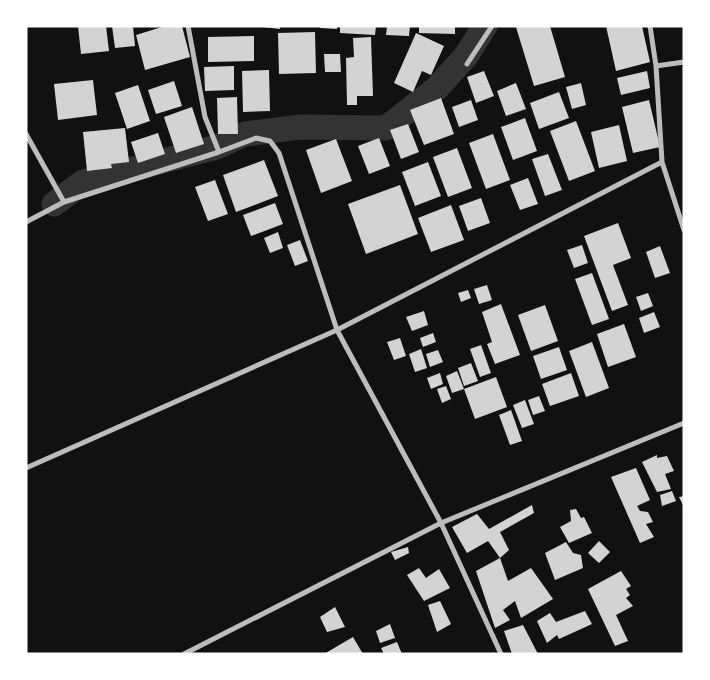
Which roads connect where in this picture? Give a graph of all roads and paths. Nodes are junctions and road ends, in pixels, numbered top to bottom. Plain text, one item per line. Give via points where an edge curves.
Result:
1 (188, 26) edge
2 (492, 26) edge
3 (650, 26) edge
4 (684, 62) edge
5 (467, 64) dead end
6 (656, 66) junction
7 (26, 134) edge
8 (219, 152) junction
9 (662, 162) junction
10 (64, 202) junction
11 (26, 222) edge
12 (684, 230) edge
13 (337, 330) junction
14 (684, 423) edge
15 (26, 468) edge
16 (441, 523) junction
17 (184, 654) edge
18 (501, 654) edge

1 - 8 street via 205,117
2 - 5 street
3 - 6 street
4 - 6 street
6 - 9 street
7 - 10 street
8 - 10 street
8 - 13 street via 256,138 270,142 279,154
9 - 12 street
9 - 13 street
10 - 11 street
13 - 15 street
13 - 16 street
14 - 16 street
16 - 17 street
16 - 18 street

